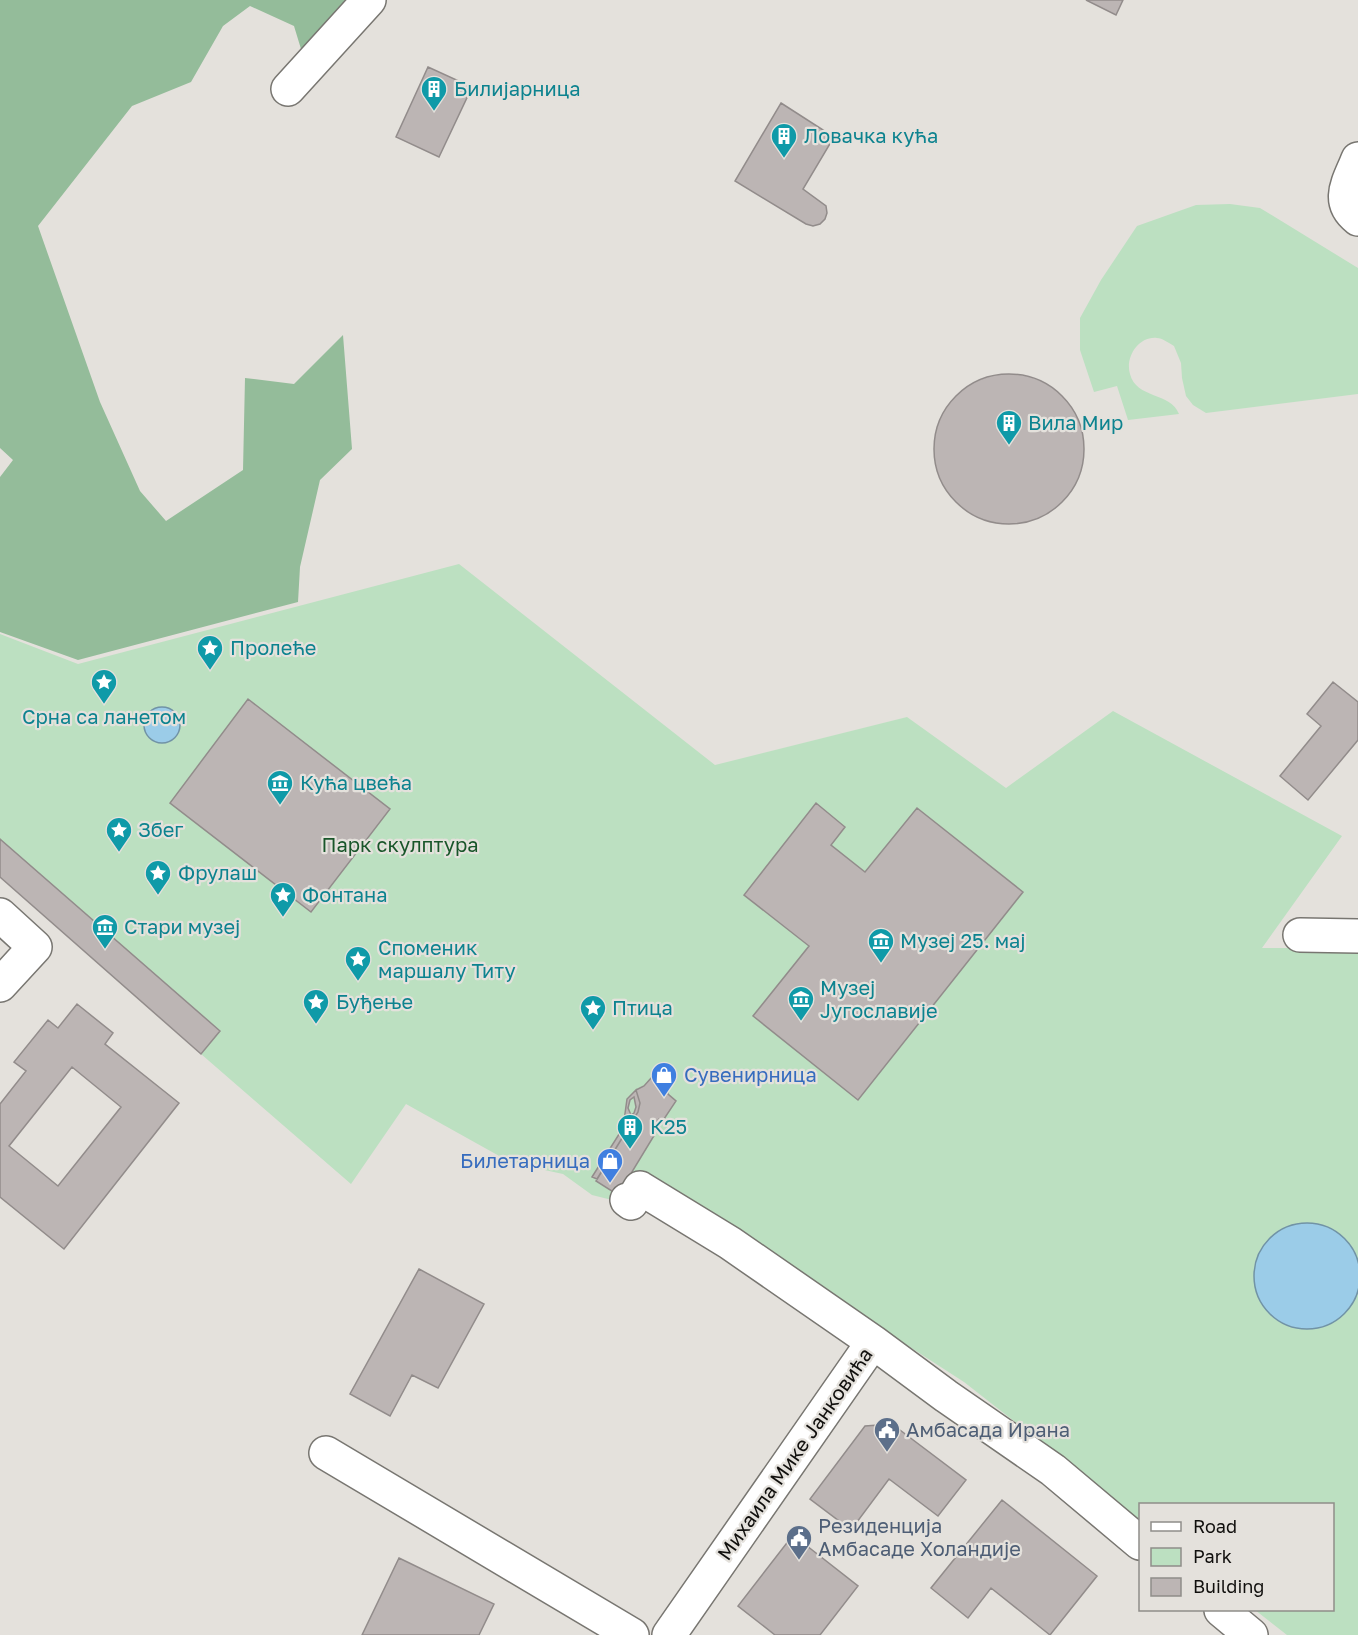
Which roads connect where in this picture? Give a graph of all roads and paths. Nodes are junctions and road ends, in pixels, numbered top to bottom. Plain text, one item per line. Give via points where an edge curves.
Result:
1 (369, 0) edge
2 (288, 90) dead end
3 (1358, 159) edge
4 (1352, 214) edge
5 (0, 915) edge
6 (1300, 935) dead end
7 (1358, 936) edge
8 (0, 985) edge
9 (627, 1200) dead end
10 (873, 1342) junction
11 (326, 1453) dead end
12 (1139, 1542) edge
13 (1222, 1611) edge
14 (632, 1635) edge
15 (669, 1635) edge
16 (1251, 1635) edge

1 - 2 street
3 - 4 street via 1345,190
5 - 8 street via 35,947
6 - 7 street
9 - 10 street via 631,1203 640,1188 730,1243
10 - 12 street, Михаила Мике Јанковића via 1053,1470
10 - 15 street, Михаила Мике Јанковића
11 - 14 street
13 - 16 street

